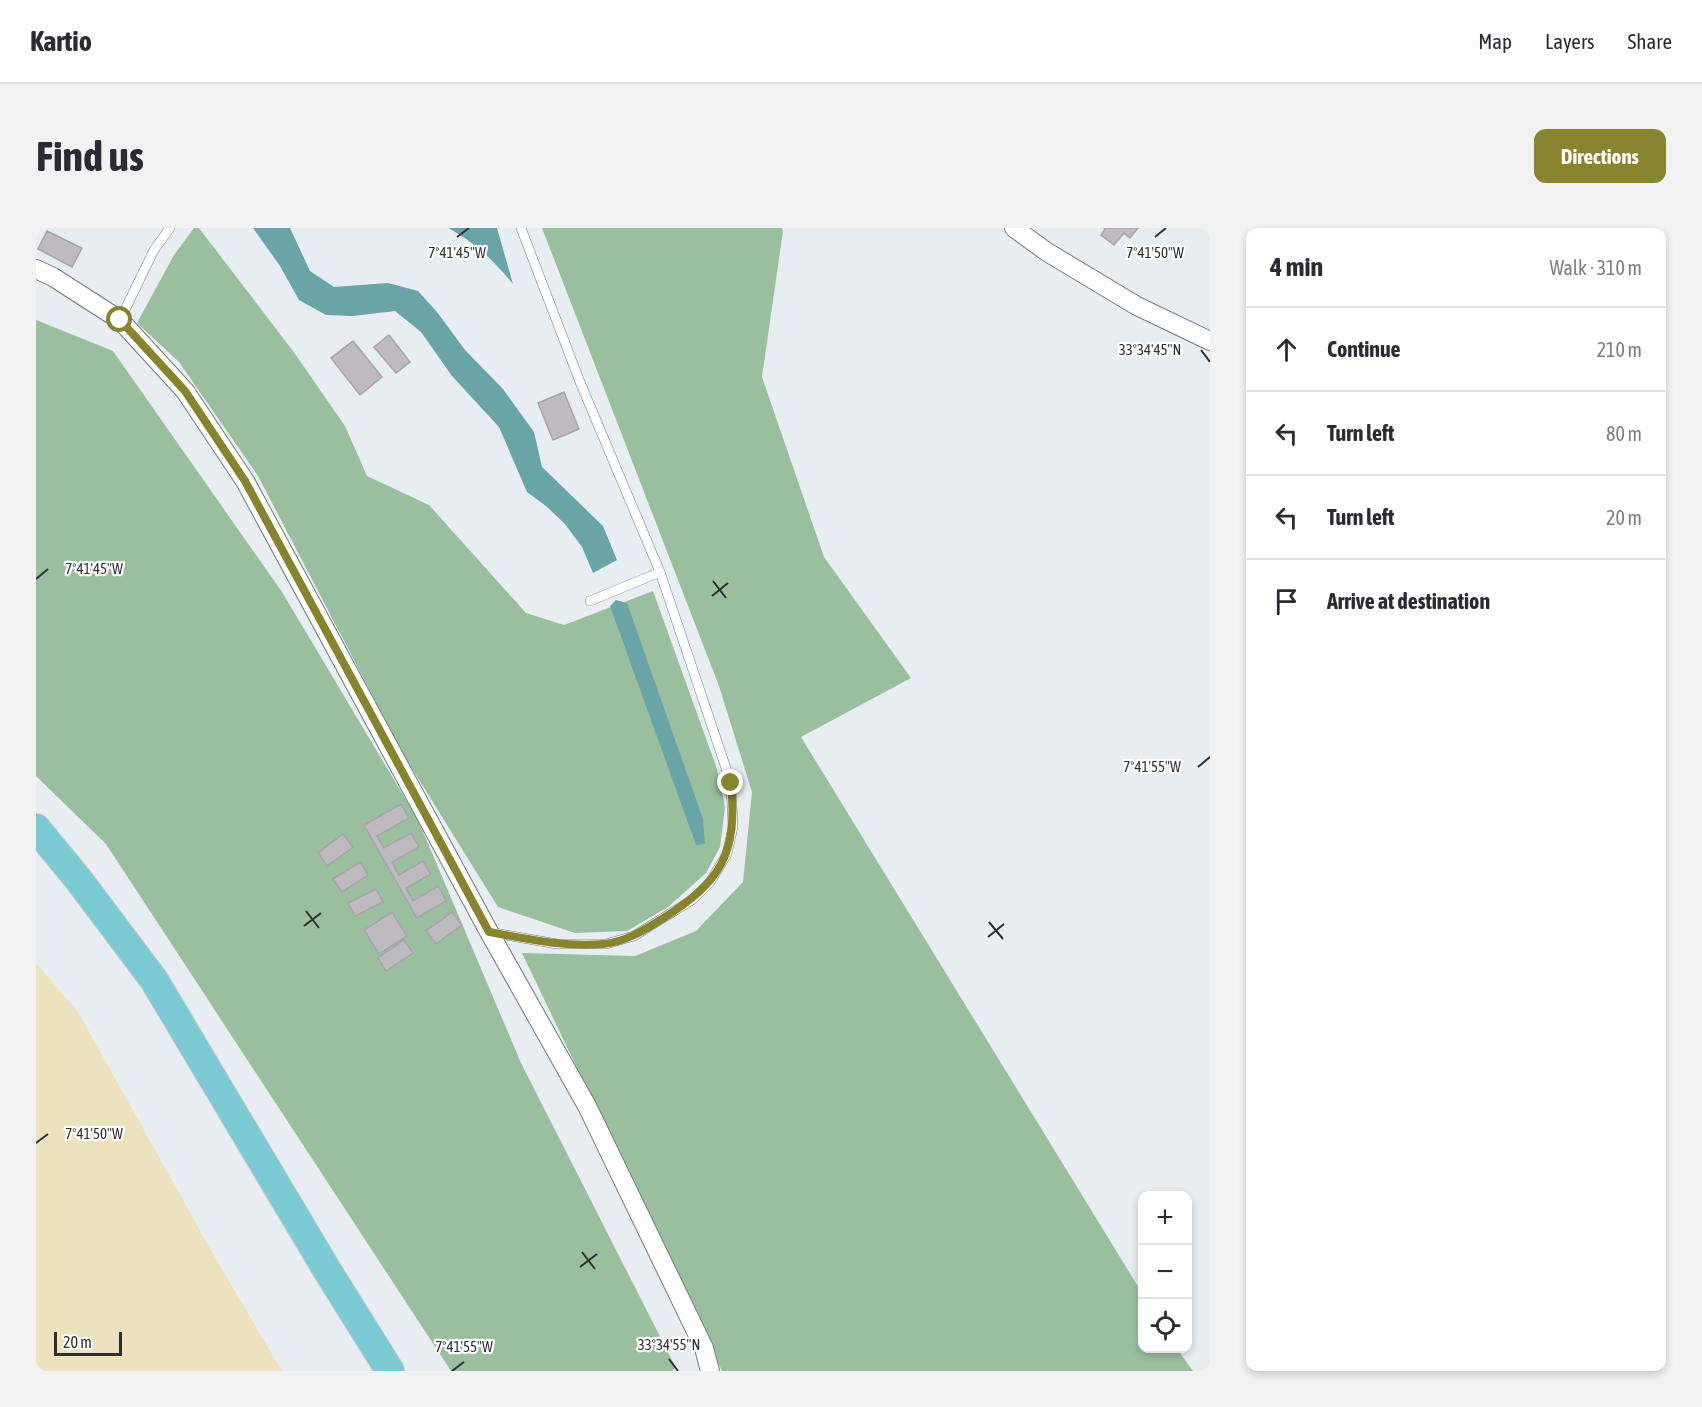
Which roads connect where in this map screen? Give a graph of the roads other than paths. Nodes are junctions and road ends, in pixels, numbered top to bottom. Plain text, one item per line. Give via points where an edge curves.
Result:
1 (170, 228) edge
2 (521, 228) edge
3 (1014, 228) edge
4 (36, 269) edge
5 (120, 320) junction
6 (1210, 341) edge
7 (660, 572) junction
8 (590, 601) dead end
9 (36, 828) edge
10 (489, 932) junction
11 (390, 1371) edge
12 (710, 1371) edge

1 - 5 lane via 154,250
2 - 7 lane
3 - 6 street via 1137,306
4 - 5 street
5 - 10 street via 185,391 245,481
7 - 8 lane
7 - 10 lane via 731,783 733,828 728,854 710,882 692,900 634,936 606,944 557,944
9 - 11 main road via 154,980
10 - 12 street via 587,1106 704,1348

